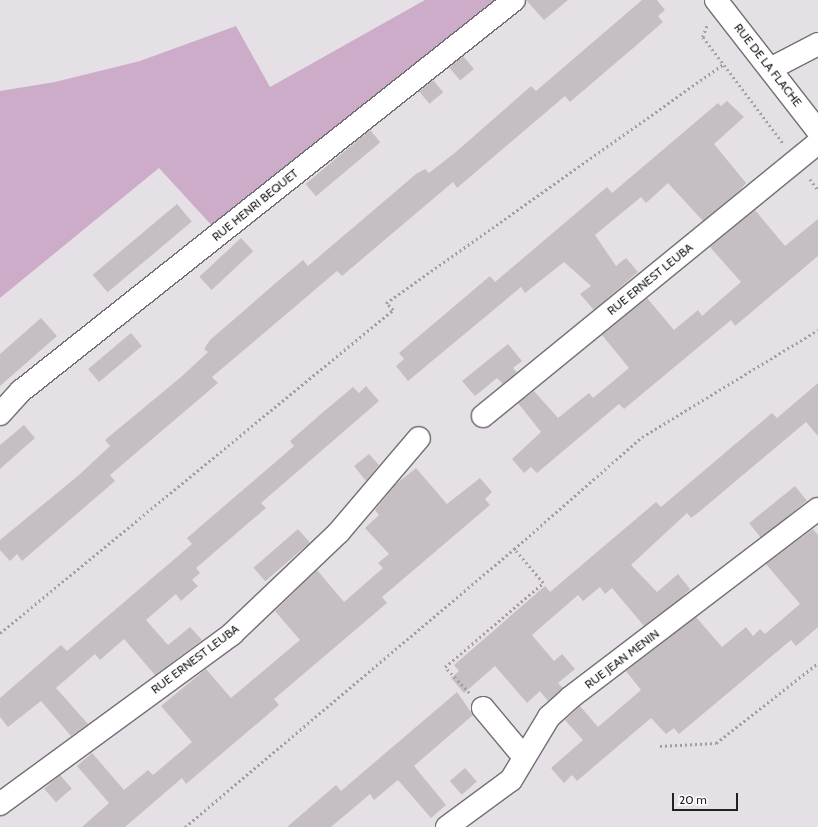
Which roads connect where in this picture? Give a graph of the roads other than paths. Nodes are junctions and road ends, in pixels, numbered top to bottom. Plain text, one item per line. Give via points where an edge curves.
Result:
1 (514, 0) edge
2 (717, 1) edge
3 (818, 44) edge
4 (772, 68) junction
5 (818, 131) edge
6 (818, 143) edge
7 (0, 414) edge
8 (483, 416) dead end
9 (419, 438) dead end
10 (818, 509) edge
11 (483, 708) road end
12 (524, 756) junction
13 (0, 804) edge
14 (447, 827) edge

1 - 7 street, RUE HENRI BEQUET via 28,386
2 - 4 street, RUE DE LA FLACHE
3 - 4 street
4 - 5 street, RUE DE LA FLACHE
6 - 8 street, RUE ERNEST LEUBA
9 - 13 street, RUE ERNEST LEUBA via 339,532 232,634
10 - 12 street, RUE JEAN MENIN via 570,697 549,717
11 - 12 street
12 - 14 street, RUE JEAN MENIN via 511,780

